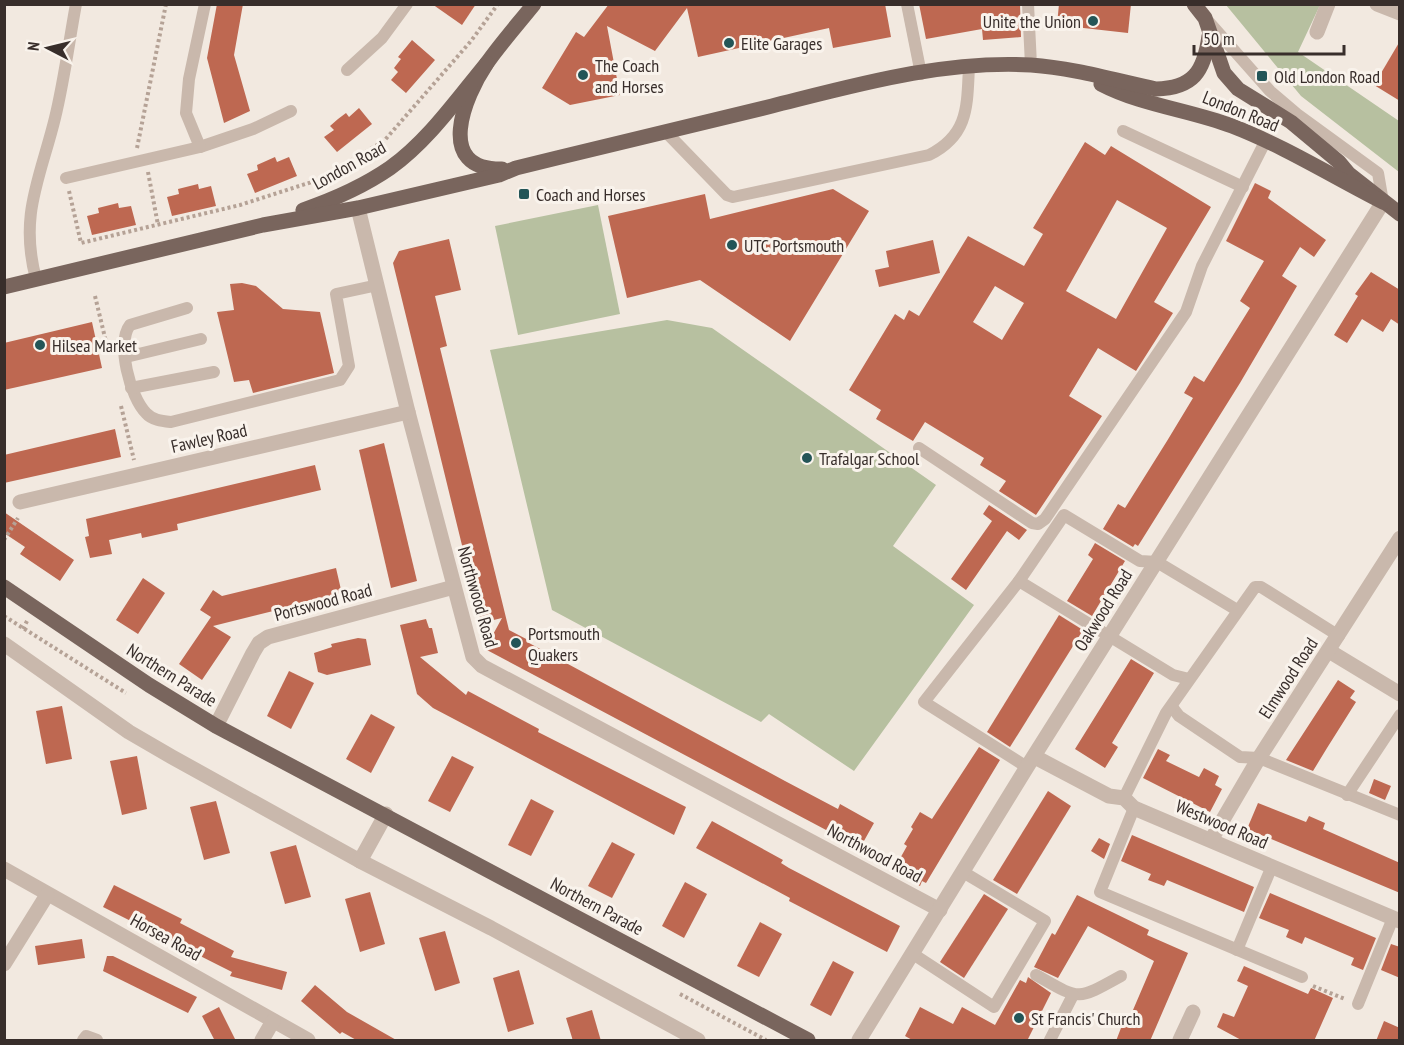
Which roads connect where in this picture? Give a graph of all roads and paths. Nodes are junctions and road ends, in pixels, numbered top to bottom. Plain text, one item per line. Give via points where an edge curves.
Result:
1 (76, 4) edge
2 (166, 4) edge
3 (205, 4) edge
4 (407, 4) edge
5 (498, 4) edge
6 (534, 4) edge
7 (907, 4) edge
8 (1028, 4) edge
9 (1194, 4) edge
10 (1328, 4) edge
11 (1377, 4) edge
12 (1399, 11) edge
13 (1205, 18) junction
14 (1317, 32) dead end
15 (1209, 36) junction
16 (487, 63) junction
17 (1031, 65) junction
18 (969, 66) junction
19 (347, 70) dead end
20 (1080, 72) junction
21 (921, 74) junction
22 (291, 111) dead end
23 (1123, 131) dead end
24 (665, 132) junction
25 (1266, 140) junction
26 (200, 147) junction
27 (146, 159) junction
28 (516, 168) junction
29 (66, 178) joint
30 (1242, 188) junction
31 (1383, 202) junction
32 (358, 208) junction
33 (1400, 214) edge
34 (158, 225) junction
35 (263, 225) junction
36 (36, 279) junction
37 (378, 285) junction
38 (4, 287) edge
39 (187, 308) dead end
40 (201, 339) dead end
41 (126, 357) junction
42 (214, 372) dead end
43 (131, 388) junction
44 (408, 412) junction
45 (919, 448) dead end
46 (16, 507) joint
47 (1400, 538) edge
48 (4, 540) edge
49 (1157, 562) junction
50 (1019, 581) junction
51 (454, 587) junction
52 (6, 592) edge
53 (1237, 610) junction
54 (1339, 636) junction
55 (1109, 637) junction
56 (4, 644) edge
57 (1329, 651) junction
58 (1189, 679) junction
59 (1400, 694) edge
60 (1172, 707) junction
61 (1400, 715) edge
62 (216, 726) junction
63 (1259, 758) junction
64 (1031, 762) junction
65 (1347, 795) junction
66 (1129, 803) junction
67 (386, 814) junction
68 (1400, 815) edge
69 (1211, 840) junction
70 (360, 861) junction
71 (1272, 866) junction
72 (4, 869) edge
73 (963, 872) junction
74 (47, 895) junction
75 (940, 910) junction
76 (1396, 920) edge
77 (1237, 950) junction
78 (913, 954) junction
79 (4, 964) edge
80 (1036, 975) dead end
81 (1121, 976) dead end
82 (1302, 976) joint
83 (1073, 995) junction
84 (1358, 1004) joint
85 (1193, 1012) dead end
86 (273, 1021) junction
87 (788, 1036) edge
88 (83, 1041) edge
89 (97, 1041) edge
90 (262, 1041) edge
91 (308, 1041) edge
92 (698, 1041) edge
93 (808, 1041) edge
94 (860, 1041) edge
95 (1050, 1041) edge
96 (1180, 1041) edge

1 - 36 lane via 56,116 28,217 28,250
2 - 27 path via 136,153
3 - 26 lane via 186,113
4 - 19 lane via 382,38
5 - 34 path via 471,42 384,141 318,180
6 - 16 main road
7 - 21 lane
8 - 17 lane
9 - 13 main road
10 - 14 street
11 - 12 street
13 - 15 main road
13 - 31 lane via 1270,91 1378,173
15 - 20 main road via 1200,69 1181,86 1156,89
15 - 31 main road, London Road via 1224,73 1238,89 1291,122
16 - 28 main road via 465,109 460,143 472,164
16 - 35 main road, London Road via 425,136 390,168 320,204
17 - 18 main road
17 - 20 main road
18 - 21 main road
18 - 24 lane via 968,105 960,129 953,139 929,155 733,197
20 - 25 main road, London Road via 1110,89 1186,110
21 - 24 main road via 863,84
22 - 26 lane
23 - 30 lane
24 - 28 main road
25 - 30 lane
25 - 31 main road, London Road
26 - 27 lane
27 - 29 lane
27 - 34 path
28 - 32 main road, London Road
29 - 34 path via 81,243
30 - 45 lane via 1202,266 1186,312 1045,519 1038,524
31 - 33 main road, London Road
31 - 49 street, Oakwood Road
32 - 35 main road, London Road
32 - 37 street, Northwood Road
35 - 36 main road, London Road
36 - 38 main road, London Road
37 - 43 lane via 336,294 349,366 340,380 171,422 146,414
37 - 44 street, Northwood Road
39 - 41 lane via 130,325 124,337
40 - 41 lane
41 - 43 lane
42 - 43 lane
44 - 46 street, Fawley Road
44 - 51 street, Northwood Road
46 - 48 path via 20,519
47 - 54 street, Elmwood Road
49 - 50 lane via 1140,561 1064,515
49 - 53 lane
49 - 55 street, Oakwood Road
50 - 55 lane
50 - 64 lane via 924,702
51 - 62 street, Portswood Road via 268,637 259,643
51 - 75 street, Northwood Road via 473,657 482,666
52 - 62 main road, Northern Parade
53 - 54 lane via 1255,587 1260,587
53 - 58 lane
54 - 57 street, Elmwood Road
55 - 58 lane via 1173,675
55 - 64 street, Oakwood Road
56 - 70 street via 136,736
57 - 59 street
57 - 63 street, Elmwood Road
58 - 60 lane
60 - 63 lane via 1179,716 1240,757
60 - 66 lane via 1166,712
61 - 65 lane
62 - 67 main road, Northern Parade
63 - 65 lane
63 - 69 street, Elmwood Road
64 - 66 street, Westwood Road
64 - 73 street, Oakwood Road
65 - 68 lane
66 - 69 street, Westwood Road
66 - 77 lane via 1100,892
67 - 70 street
67 - 87 main road, Northern Parade
69 - 71 street, Westwood Road
70 - 92 street
71 - 76 street, Westwood Road
71 - 77 lane
72 - 74 street, Horsea Road
73 - 75 street, Oakwood Road
73 - 78 lane via 1045,921 994,1006
74 - 79 street
74 - 86 street, Horsea Road via 170,960
75 - 78 street, Oakwood Road
76 - 84 lane
77 - 82 lane
78 - 94 street, Oakwood Road
80 - 83 lane
81 - 83 lane via 1088,994
82 - 84 path via 1305,983
83 - 95 lane
85 - 96 street
86 - 90 street
86 - 91 street, Horsea Road
87 - 93 main road, Northern Parade
88 - 89 lane via 86,1035

